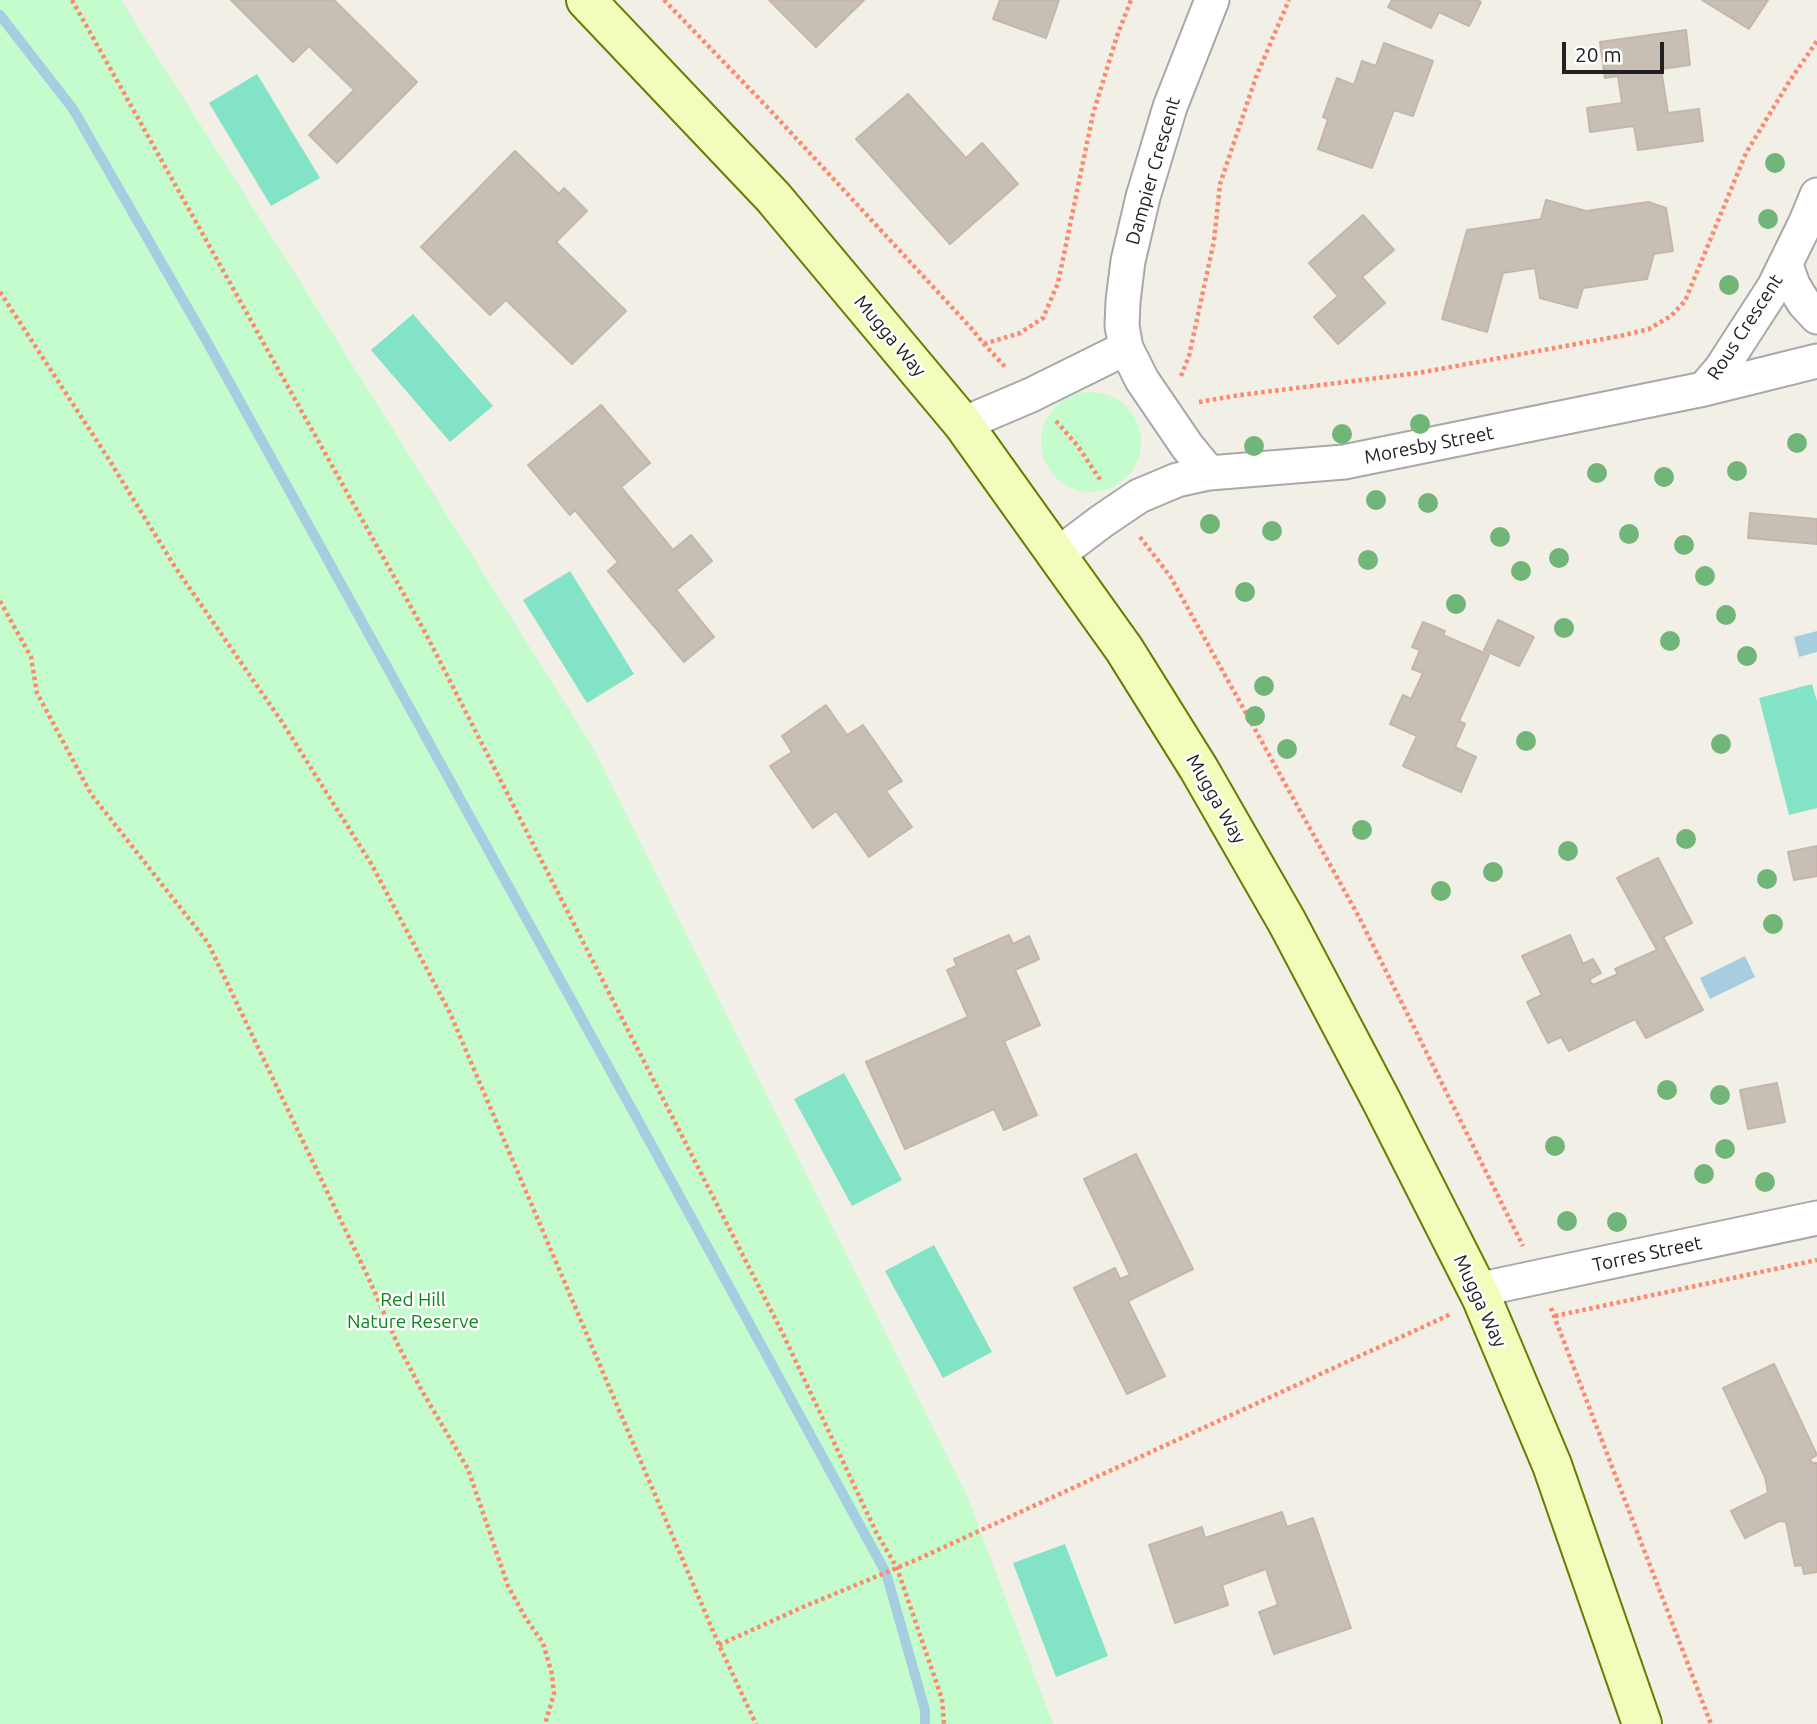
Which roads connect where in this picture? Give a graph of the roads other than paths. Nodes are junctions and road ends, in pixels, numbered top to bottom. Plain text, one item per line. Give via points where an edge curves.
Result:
1 (586, 0) edge
2 (1212, 0) edge
3 (1817, 195) edge
4 (1786, 265) junction
5 (1817, 317) edge
6 (1126, 348) junction
7 (1817, 361) edge
8 (1704, 389) junction
9 (963, 424) junction
10 (1209, 473) junction
11 (1057, 555) junction
12 (1817, 1218) edge
13 (1480, 1295) junction
14 (1642, 1724) edge

1 - 9 main road, Mugga Way via 773,197
2 - 6 street, Dampier Crescent via 1170,107 1143,197 1123,301
3 - 4 street, Rous Crescent
4 - 5 street, Rous Crescent via 1793,285
4 - 8 street, Rous Crescent
6 - 9 street
6 - 10 street, Dampier Crescent via 1142,380
7 - 8 street, Moresby Street
8 - 10 street, Moresby Street via 1344,462
9 - 11 main road, Mugga Way
10 - 11 street, Moresby Street via 1139,496
11 - 13 main road, Mugga Way via 1124,649 1274,899
12 - 13 street, Torres Street via 1539,1277
13 - 14 main road, Mugga Way via 1552,1465

